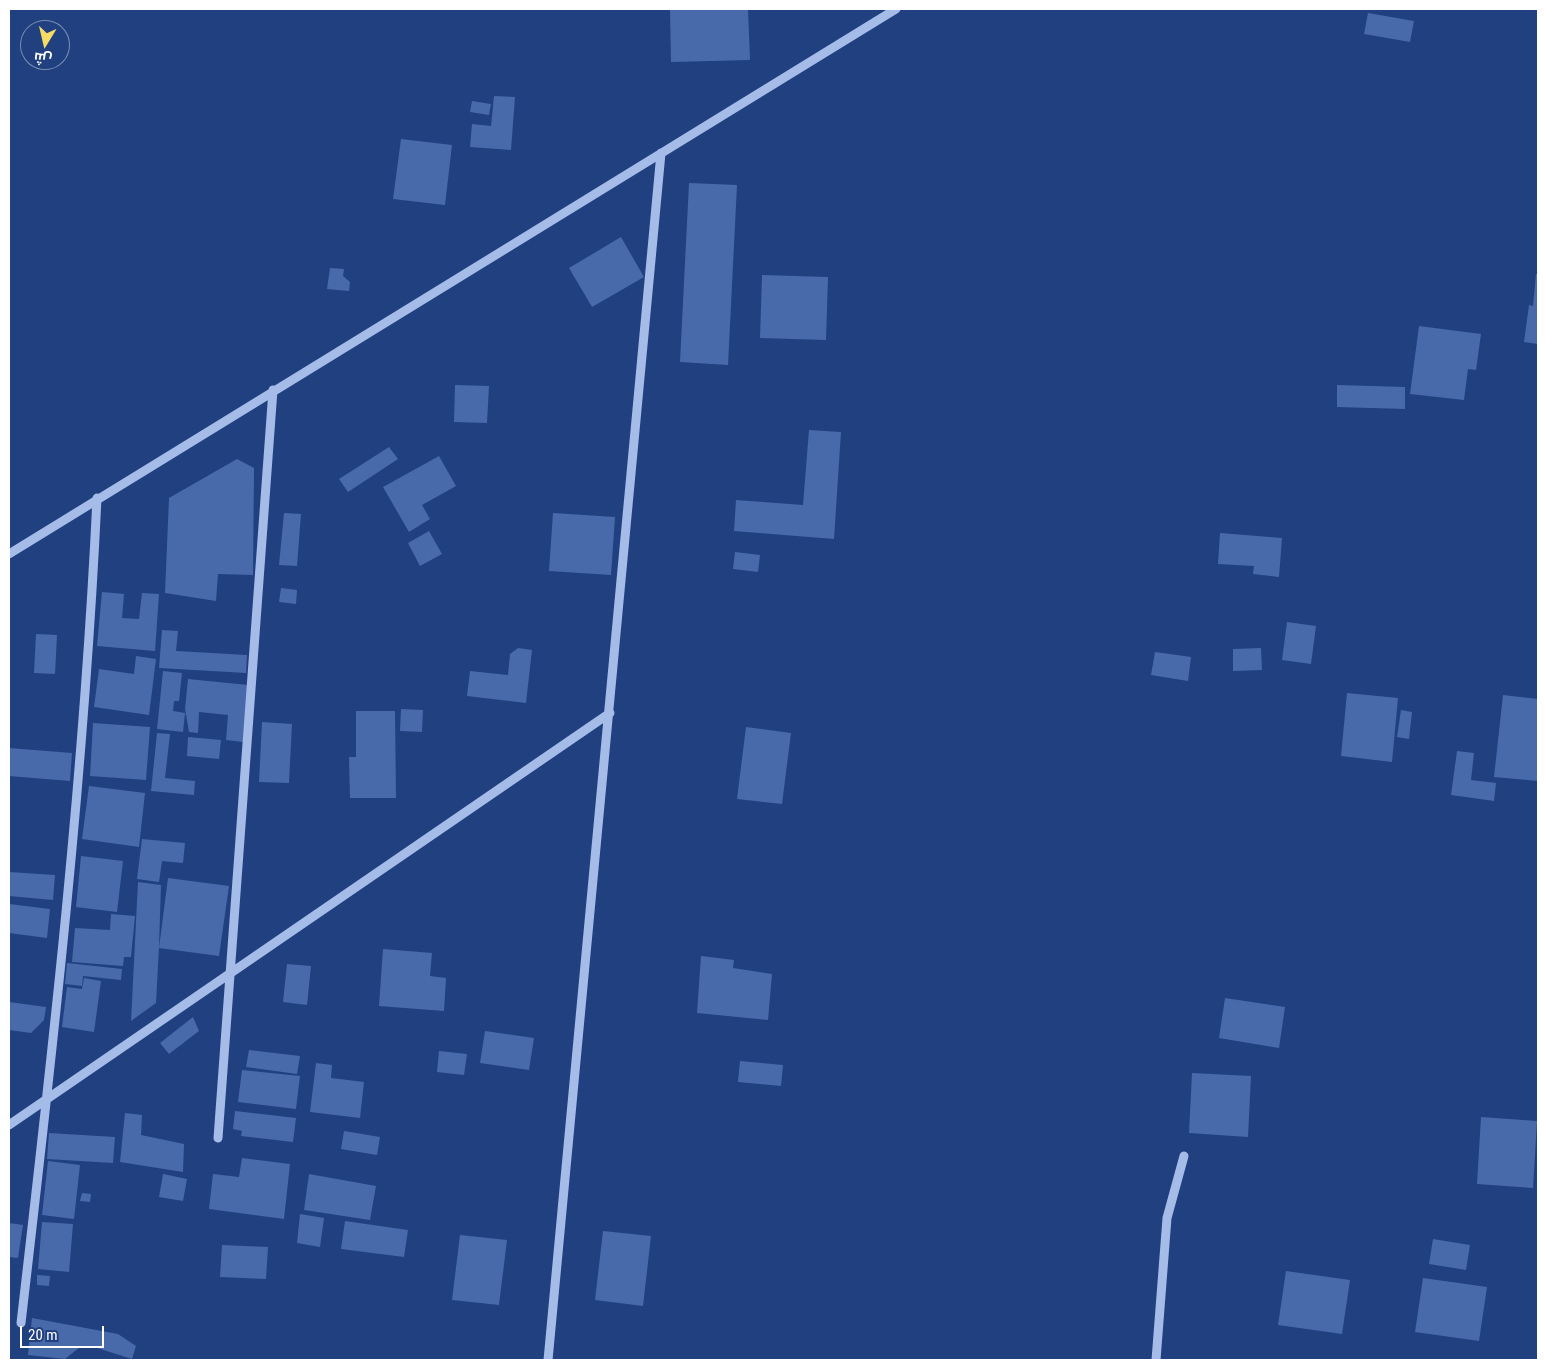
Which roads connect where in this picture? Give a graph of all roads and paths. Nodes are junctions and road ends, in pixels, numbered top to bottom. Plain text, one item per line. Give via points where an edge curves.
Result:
1 (896, 9) edge
2 (661, 153) junction
3 (273, 390) junction
4 (97, 498) junction
5 (9, 554) edge
6 (610, 713) junction
7 (231, 974) junction
8 (47, 1098) junction
9 (9, 1125) edge
10 (218, 1138) dead end
11 (1184, 1156) dead end
12 (21, 1323) dead end
13 (548, 1360) edge
14 (1156, 1360) edge

1 - 2 street
2 - 3 street
2 - 6 street
3 - 4 street
3 - 7 street
4 - 5 street
4 - 8 street via 89,658
6 - 7 street
6 - 13 street
7 - 8 street
7 - 10 street
8 - 9 street
8 - 12 street
11 - 14 street via 1168,1218

